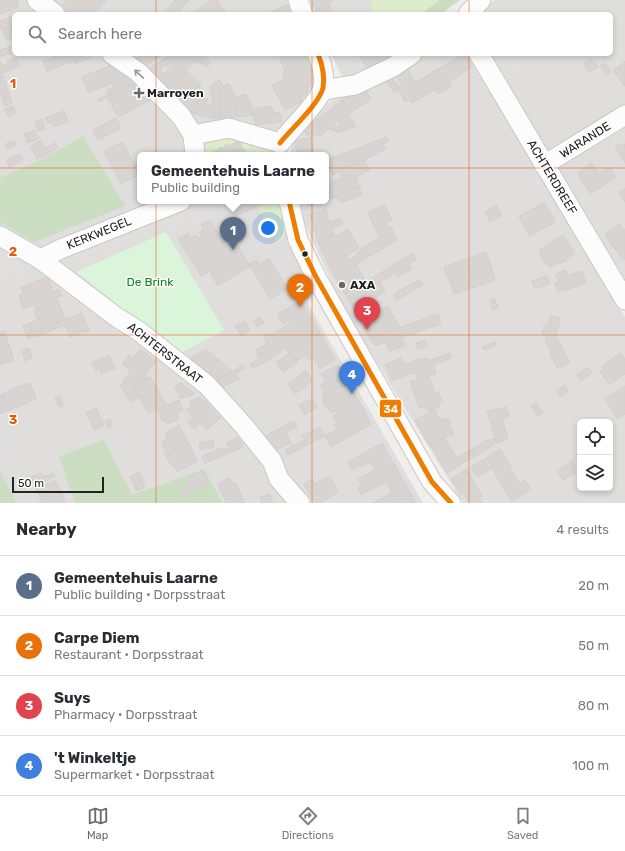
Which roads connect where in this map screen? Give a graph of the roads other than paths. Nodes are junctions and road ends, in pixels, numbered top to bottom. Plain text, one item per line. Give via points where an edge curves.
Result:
1 (37, 0) edge
2 (298, 0) edge
3 (481, 0) edge
4 (52, 12) edge
5 (302, 12) edge
6 (470, 12) edge
7 (115, 56) edge
8 (319, 56) edge
9 (409, 56) edge
10 (480, 56) edge
11 (322, 90) junction
12 (625, 115) edge
13 (193, 135) junction
14 (280, 149) edge
15 (195, 152) edge
16 (544, 165) junction
17 (173, 204) edge
18 (290, 204) edge
19 (0, 236) edge
20 (40, 259) junction
21 (625, 300) edge
22 (447, 501) edge
23 (300, 503) edge

1 - 4 street
2 - 5 street
3 - 6 street
13 -> 7 street via 181,116 138,72
8 - 11 street via 323,67
9 - 11 street via 393,67 355,85
10 - 16 street, ACHTERDREEF
11 - 14 street
12 - 16 street, WARANDE
13 - 14 street via 228,128
13 - 15 street
16 - 21 street, ACHTERDREEF
17 - 20 street, KERKWEGEL
18 - 22 street via 298,240 316,277 432,482
19 - 20 street, ACHTERSTRAAT
20 - 23 street, ACHTERSTRAAT via 207,385 272,461 280,479

